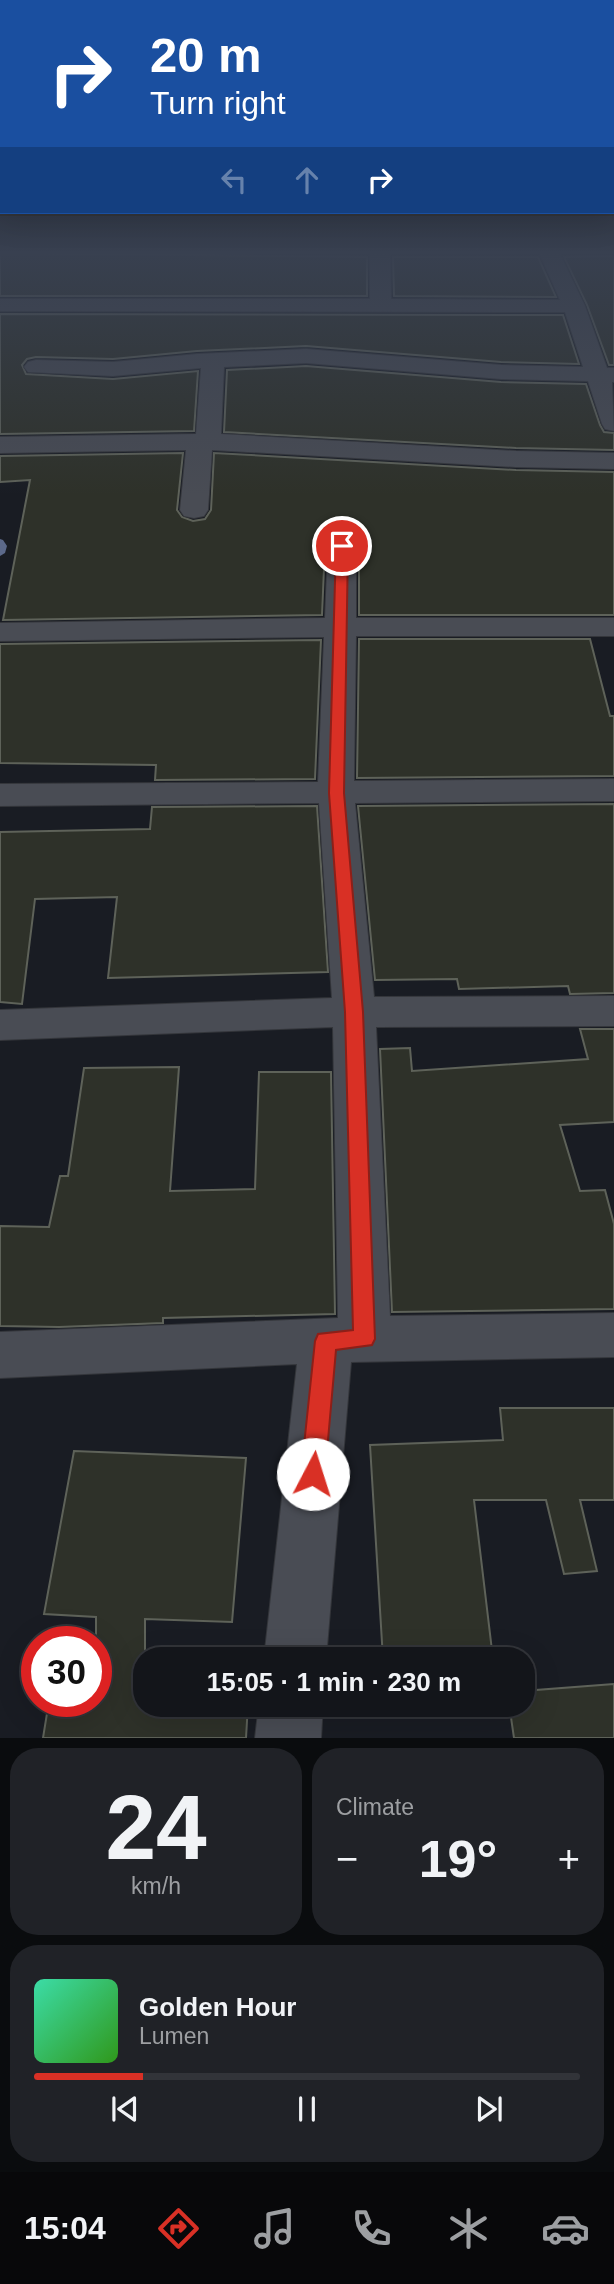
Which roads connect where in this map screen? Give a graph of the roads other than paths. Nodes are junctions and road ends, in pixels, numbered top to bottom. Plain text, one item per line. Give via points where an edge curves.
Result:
1 (587, 333) edge
2 (213, 360) junction
3 (36, 368) dead end
4 (606, 375) edge
5 (614, 424) edge
6 (204, 441) junction
7 (0, 445) edge
8 (614, 461) edge
9 (194, 510) dead end
10 (342, 546) dead end
11 (342, 627) junction
12 (614, 627) edge
13 (4, 632) edge
14 (614, 790) edge
15 (336, 793) junction
16 (0, 795) edge
17 (614, 1011) edge
18 (354, 1012) junction
19 (0, 1025) edge
20 (614, 1335) edge
21 (345, 1340) junction
22 (0, 1355) edge
23 (298, 1647) edge
24 (290, 1717) edge
25 (288, 1738) edge

1 - 4 street
2 - 3 street via 113,369
2 - 4 street via 306,356 501,372
2 - 6 street
4 - 5 street
6 - 7 street
6 - 8 street
6 - 9 street
10 - 11 street
11 - 12 street
11 - 13 street
11 - 15 street
14 - 15 street
15 - 16 street
15 - 18 street
17 - 18 street
18 - 19 street
18 - 21 street
20 - 21 street
21 - 22 street
21 - 23 street
24 - 25 street

